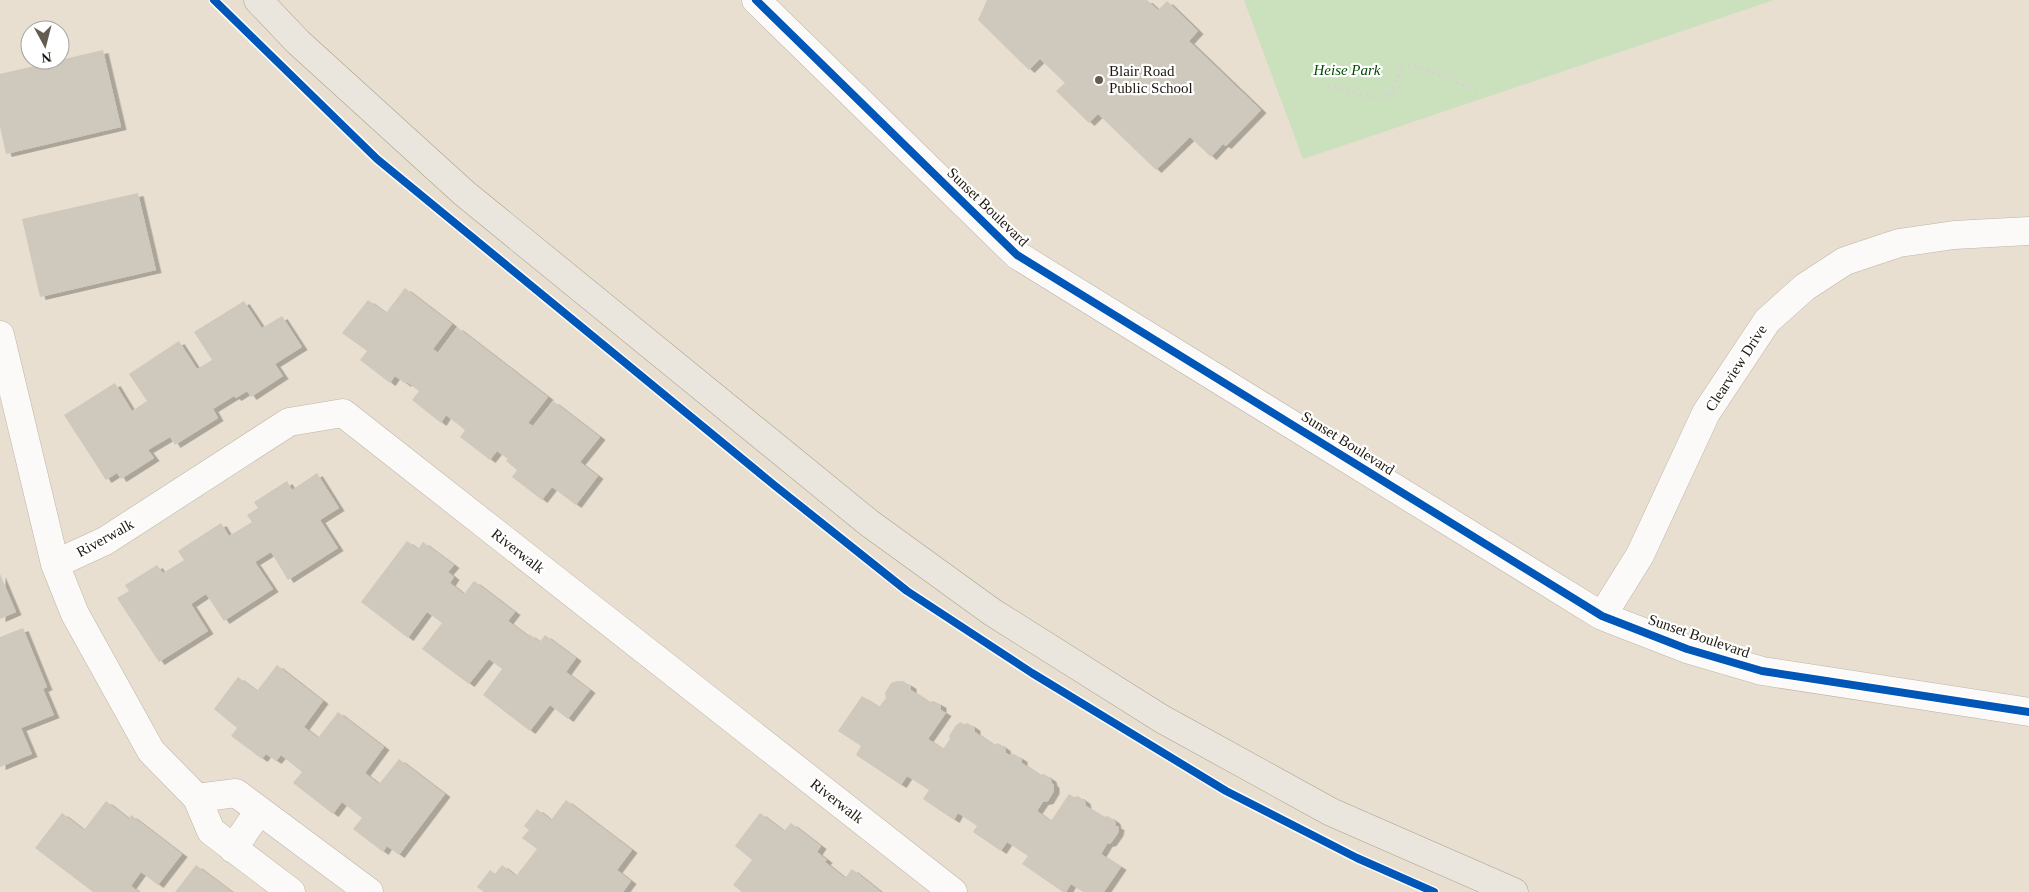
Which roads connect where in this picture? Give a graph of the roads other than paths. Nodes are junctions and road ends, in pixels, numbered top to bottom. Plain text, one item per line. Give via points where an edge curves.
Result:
1 (258, 0) edge
2 (756, 0) edge
3 (2029, 231) edge
4 (0, 335) edge
5 (55, 564) junction
6 (1602, 616) junction
7 (2029, 712) edge
8 (197, 798) junction
9 (259, 811) junction
10 (233, 849) junction
11 (291, 892) edge
12 (369, 892) edge
13 (953, 892) edge
14 (1514, 892) edge

1 - 14 main road via 298,42 464,193 870,523 992,612 1162,719 1331,812
2 - 6 street, Sunset Boulevard via 1017,255
3 - 6 street, Clearview Drive via 1954,234 1890,246 1845,261 1806,287 1773,315 1706,413 1640,555
4 - 5 street
5 - 8 street via 75,614 151,750
5 - 13 street, Riverwalk via 106,541 289,422 343,414
6 - 7 street, Sunset Boulevard via 1687,650 1762,672
8 - 9 street via 236,793
8 - 10 street via 211,831
9 - 10 street
9 - 12 street
10 - 11 street

